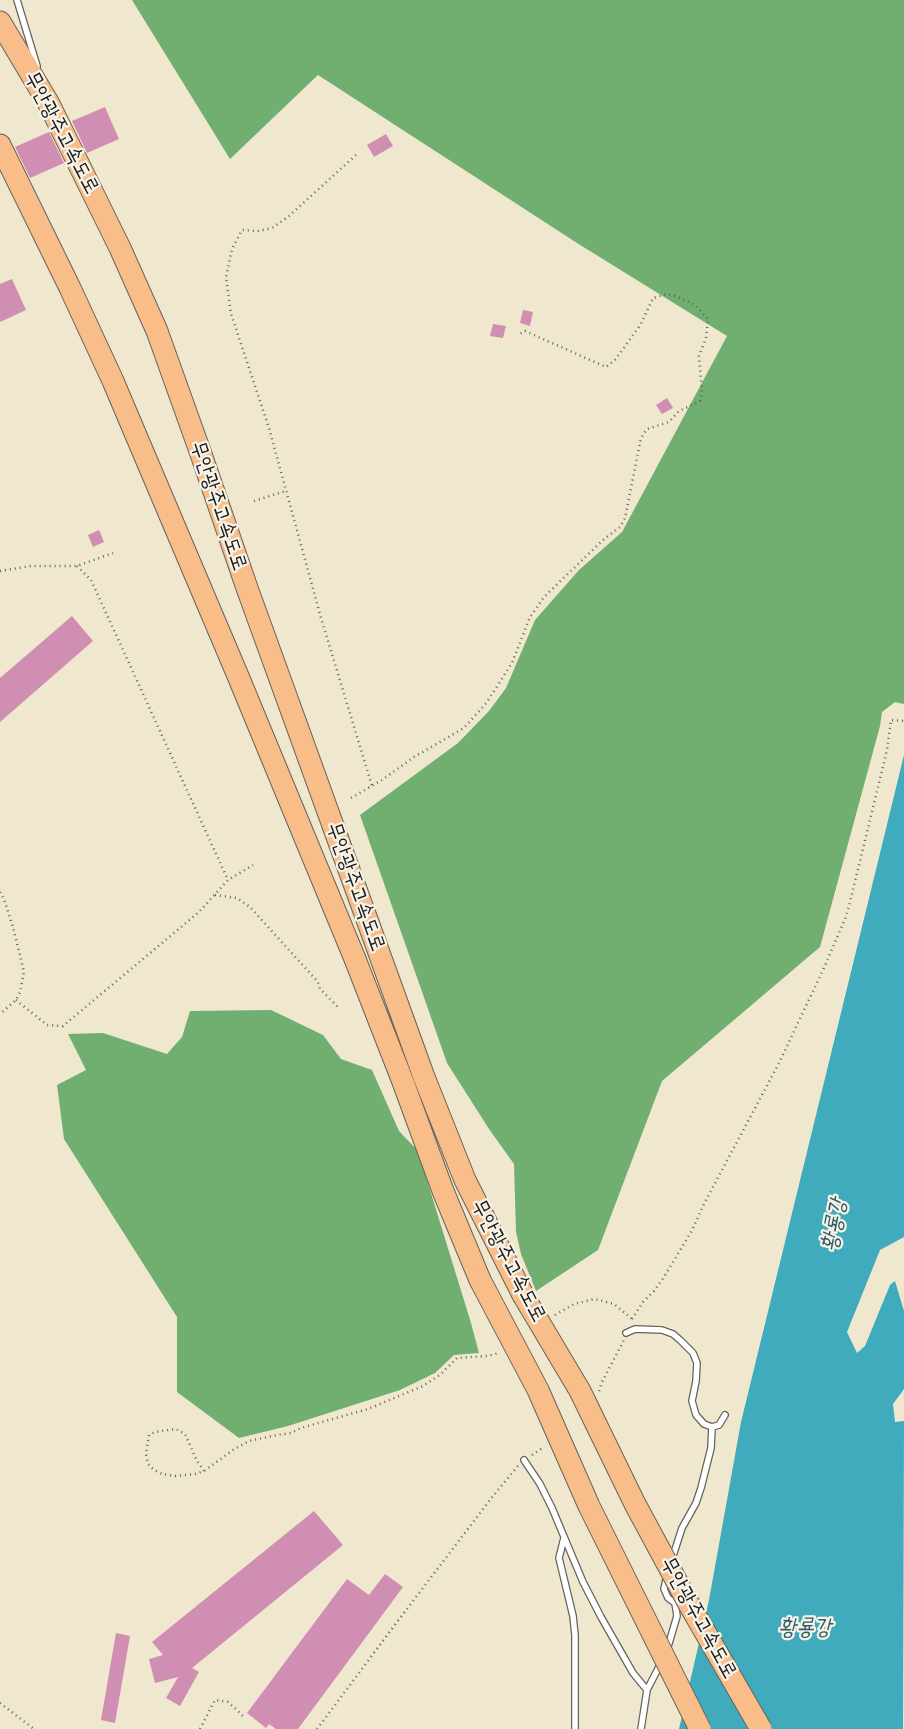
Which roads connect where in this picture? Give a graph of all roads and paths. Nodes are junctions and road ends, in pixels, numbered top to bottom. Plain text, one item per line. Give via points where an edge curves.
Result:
1 (17, 0) edge
2 (0, 22) edge
3 (49, 104) junction
4 (0, 145) edge
5 (356, 155) dead end
6 (518, 334) dead end
7 (286, 490) junction
8 (254, 501) dead end
9 (112, 553) dead end
10 (77, 566) junction
11 (0, 571) edge
12 (904, 721) edge
13 (372, 786) junction
14 (351, 798) dead end
15 (252, 865) dead end
16 (228, 880) junction
17 (0, 892) edge
18 (215, 895) junction
19 (16, 1000) junction
20 (340, 1010) dead end
21 (0, 1014) edge
22 (555, 1314) dead end
23 (632, 1319) junction
24 (626, 1333) junction
25 (503, 1352) dead end
26 (597, 1397) dead end
27 (725, 1415) dead end
28 (712, 1427) junction
29 (548, 1445) dead end
30 (524, 1460) junction
31 (204, 1471) junction
32 (564, 1538) junction
33 (647, 1690) junction
34 (0, 1704) edge
35 (243, 1716) dead end
36 (34, 1729) edge
37 (200, 1729) edge
38 (317, 1729) edge
39 (575, 1729) edge
40 (640, 1729) edge
41 (700, 1729) edge
42 (760, 1729) edge

1 - 3 lane
2 - 3 highway, 무안광주고속도로
3 - 42 highway, 무안광주고속도로, bridge via 157,331 246,588 424,1077 465,1180 523,1295 580,1391 635,1504
4 - 41 highway, 무안광주고속도로, bridge via 109,373 235,668 352,950 480,1280 538,1390 589,1506
5 - 7 path via 272,228 242,230 232,249 226,277 231,314
6 - 13 path via 525,331 606,367 616,360 641,324 652,298 667,294 675,296 696,305 708,319 706,338 699,356 700,401 679,411 669,422 647,428 620,527 544,597 530,617 512,662 487,702 464,728 414,756
7 - 8 path
7 - 13 path
9 - 10 path
10 - 11 path via 32,566
10 - 16 path via 91,580
12 - 23 path via 890,720 887,750 849,906 823,970 779,1063 691,1232 664,1277
13 - 14 path
15 - 16 path
16 - 18 path
17 - 19 path via 24,972
18 - 19 path via 63,1026 48,1025
18 - 20 path via 237,898 250,906
19 - 21 path
22 - 23 path via 574,1304 595,1299 614,1304
23 - 24 path
24 - 26 path
24 - 28 lane via 635,1329 662,1330 680,1340 693,1354 697,1363 692,1401 696,1415
25 - 31 path via 457,1358 423,1386 368,1409 291,1433 249,1441
27 - 28 lane via 719,1425
28 - 33 lane via 711,1448 701,1488 682,1528 664,1583 668,1598 675,1603 675,1624 667,1650
29 - 30 path
30 - 32 lane via 540,1484
30 - 38 path via 493,1496
31 - 31 path via 185,1434 176,1429 149,1435 146,1454 148,1464 154,1470 176,1476
32 - 33 lane via 601,1617 633,1673
32 - 39 lane via 559,1558 575,1635
33 - 40 lane
34 - 36 path
35 - 37 path via 228,1702 214,1700

